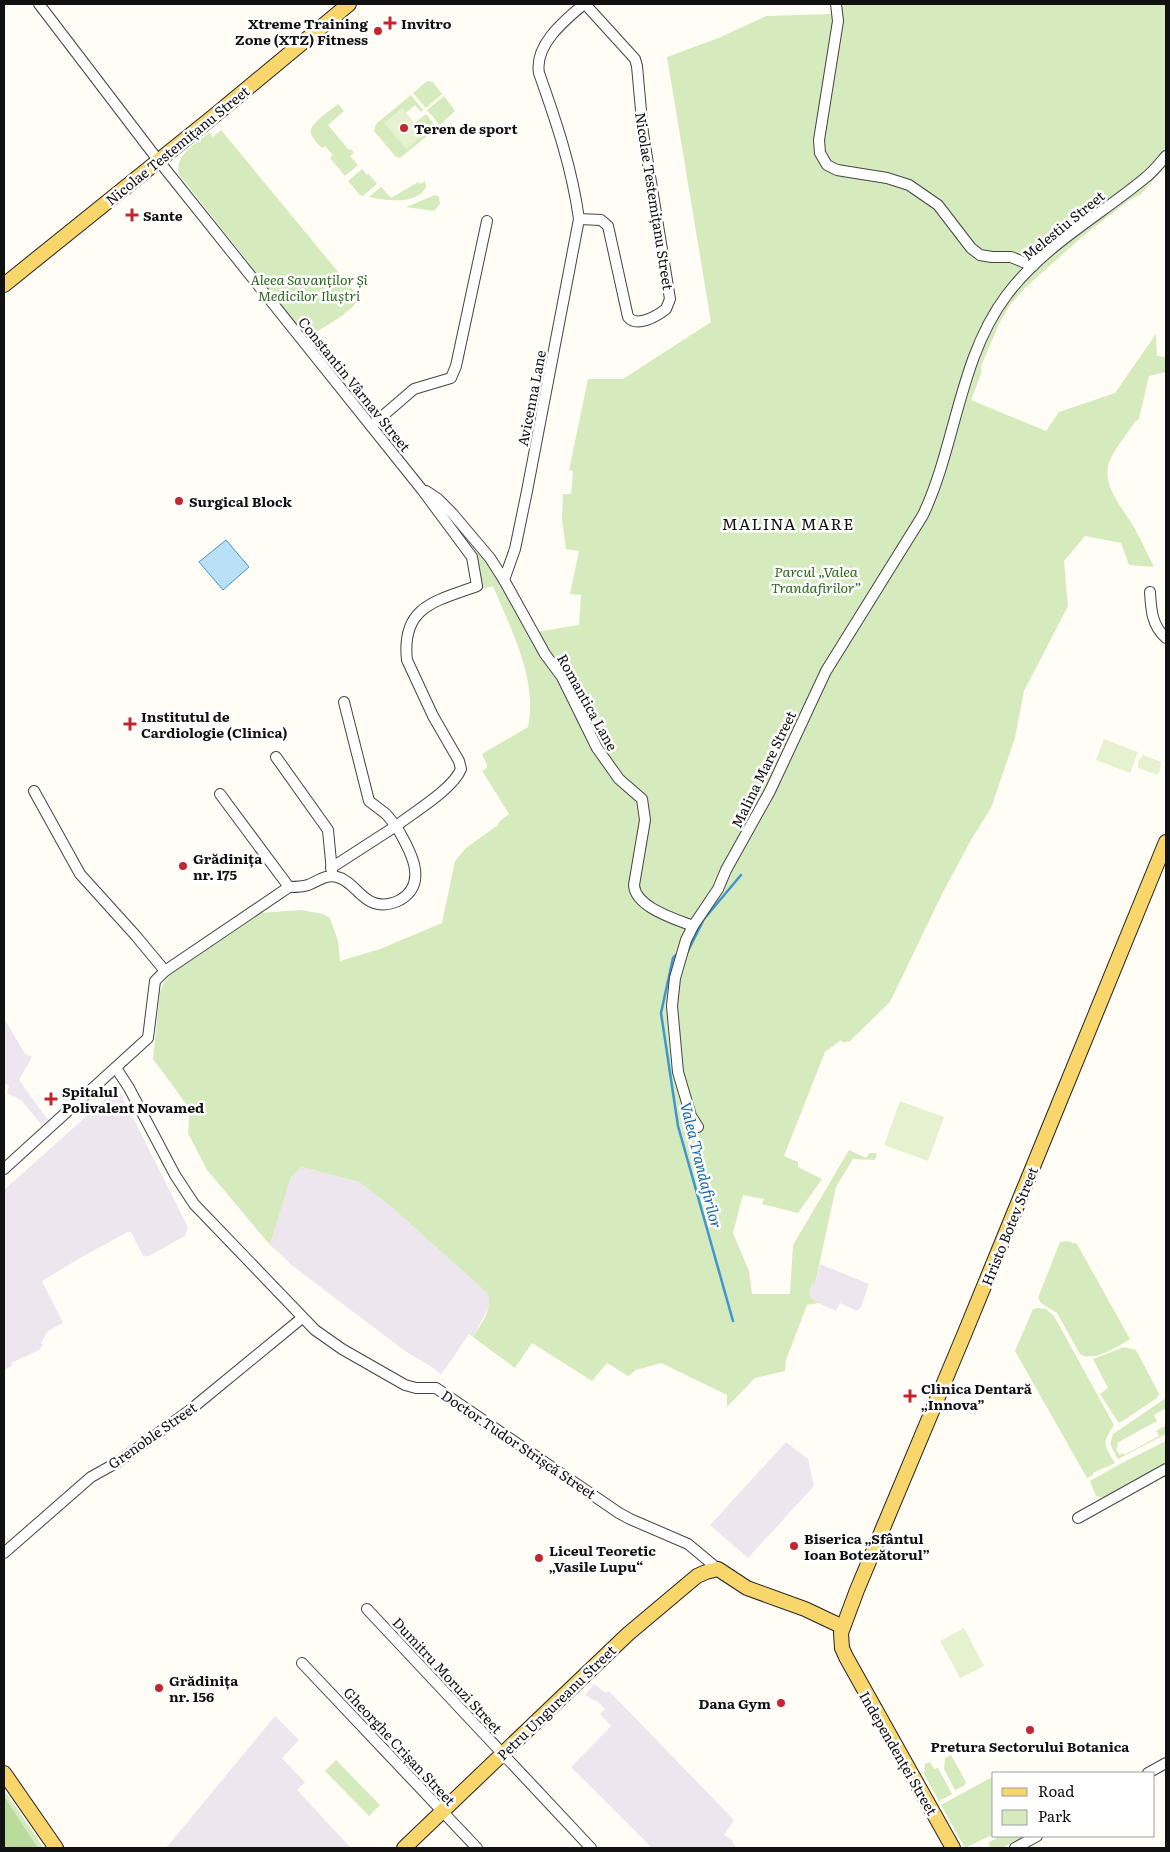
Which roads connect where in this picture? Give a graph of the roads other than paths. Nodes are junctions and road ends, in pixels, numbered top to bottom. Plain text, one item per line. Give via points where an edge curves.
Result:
1 (39, 4) edge
2 (349, 4) edge
3 (585, 4) edge
4 (836, 4) edge
5 (1166, 156) edge
6 (158, 160) junction
7 (578, 219) junction
8 (487, 221) dead end
9 (1032, 266) junction
10 (4, 285) edge
11 (371, 426) junction
12 (949, 438) joint
13 (419, 487) junction
14 (504, 580) junction
15 (1150, 592) dead end
16 (1166, 638) edge
17 (344, 702) dead end
18 (276, 757) dead end
19 (34, 791) dead end
20 (220, 794) dead end
21 (396, 826) junction
22 (1166, 842) edge
23 (332, 872) junction
24 (289, 887) junction
25 (693, 926) junction
26 (164, 971) junction
27 (116, 1068) junction
28 (698, 1127) dead end
29 (4, 1168) edge
30 (302, 1318) junction
31 (1166, 1468) edge
32 (1078, 1518) dead end
33 (4, 1553) edge
34 (718, 1569) junction
35 (367, 1609) dead end
36 (843, 1627) junction
37 (302, 1663) dead end
38 (503, 1753) junction
39 (1166, 1763) edge
40 (1150, 1772) edge
41 (4, 1773) edge
42 (442, 1812) junction
43 (1035, 1837) edge
44 (56, 1848) edge
45 (404, 1848) edge
46 (477, 1848) edge
47 (591, 1848) edge
48 (953, 1848) edge
49 (1015, 1848) edge

1 - 6 street, Constantin Vârnav Street
2 - 6 main road, Nicolae Testemițanu Street
3 - 7 street, Nicolae Testemițanu Street via 552,36 539,58 538,67 562,137
3 - 7 street, Nicolae Testemițanu Street via 637,66 643,133 670,299 666,309 645,320 630,320 608,226 601,220
4 - 9 street via 838,21 819,140 820,153 827,165 909,185 938,205 980,255 1011,257
5 - 9 street, Melestiu Street via 1146,178 1082,224
6 - 10 main road, Nicolae Testemițanu Street
6 - 11 street, Constantin Vârnav Street
7 - 14 street, Avicenna Lane via 527,491 515,549
8 - 11 street via 451,378 414,389
9 - 12 street, Melestiu Street via 990,320 965,384
11 - 13 street, Constantin Vârnav Street
12 - 25 street, Malina Mare Street via 923,515 826,672 770,791 718,889
13 - 14 street, Romantica Lane via 452,513
13 - 21 street, Constantin Vârnav Street via 472,558 477,586 423,608 411,625 407,660 461,769 441,792
14 - 25 street, Romantica Lane via 562,677 597,748 619,779 642,799 645,820 634,885 636,895 670,918
15 - 16 street via 1155,624
17 - 21 street via 369,801
18 - 23 street via 328,830
19 - 26 street via 80,874
20 - 24 street
21 - 23 street
21 - 23 street via 416,868 414,885 405,897 389,904 375,904
22 - 36 main road, Hristo Botev Street
23 - 24 street via 307,885
24 - 26 street
25 - 28 street, Malina Mare Street via 675,978 672,1006 678,1072 691,1116
26 - 27 street via 155,981 148,1038
27 - 29 street
27 - 30 street, Doctor Tudor Strișcă Street via 175,1176 194,1204
30 - 33 street, Grenoble Street via 190,1410 118,1462 90,1477
30 - 34 street, Doctor Tudor Strișcă Street via 342,1349 405,1385 436,1388 619,1513 688,1544
31 - 32 street
34 - 36 main road, Doctor Tudor Strișcă Street via 747,1588
34 - 38 main road, Petru Ungureanu Street via 697,1576 628,1634
35 - 38 street, Dumitru Moruzi Street
36 - 48 main road, Independenței Street via 840,1640 846,1658
37 - 42 street, Gheorghe Crișan Street
38 - 42 main road, Petru Ungureanu Street
38 - 47 street, Dumitru Moruzi Street
39 - 40 street
41 - 44 main road
42 - 45 main road, Petru Ungureanu Street
42 - 46 street, Gheorghe Crișan Street
43 - 49 street

